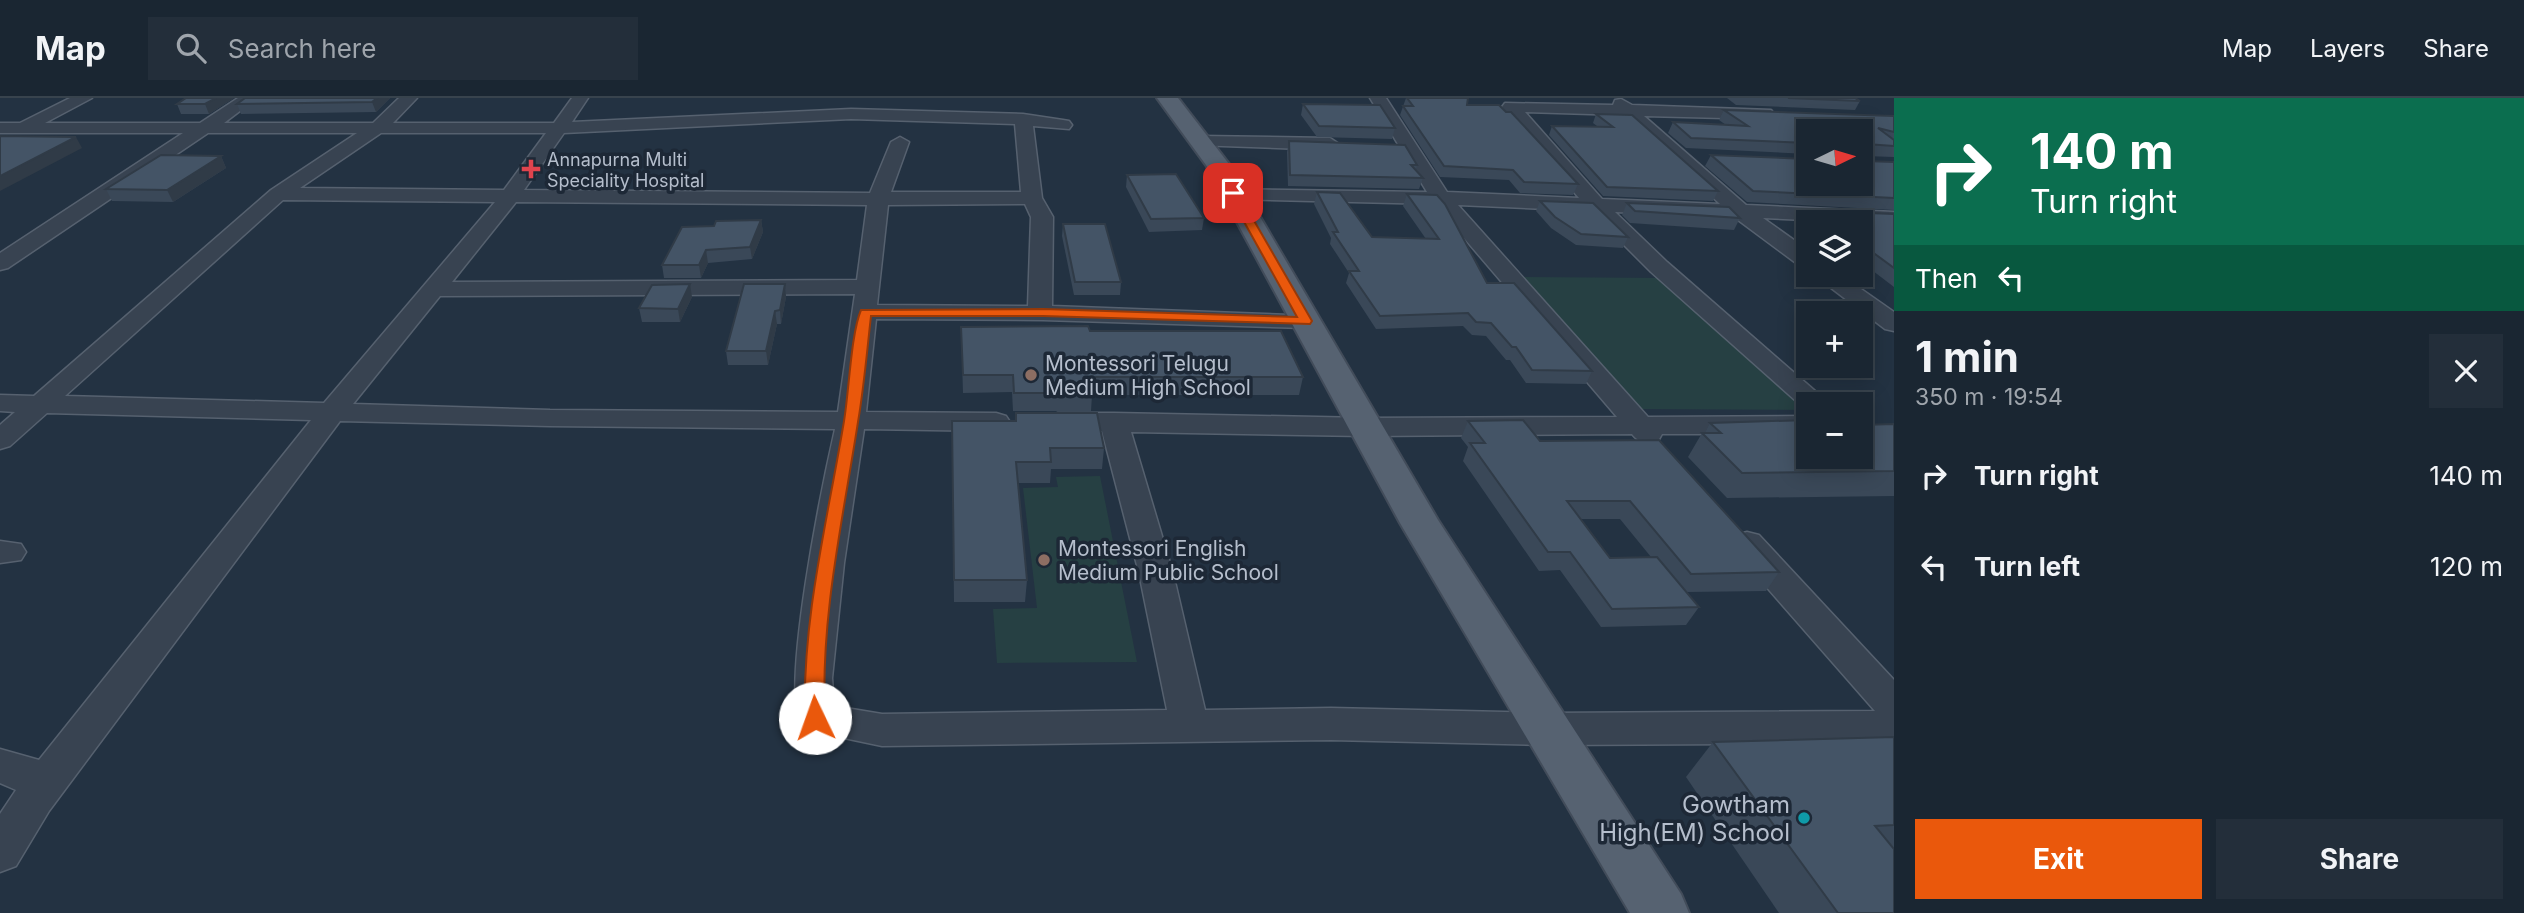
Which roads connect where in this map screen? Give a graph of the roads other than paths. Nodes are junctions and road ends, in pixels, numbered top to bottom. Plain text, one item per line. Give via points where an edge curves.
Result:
1 (84, 98) edge
2 (249, 98) edge
3 (408, 98) edge
4 (580, 98) edge
5 (1167, 98) edge
6 (1378, 98) edge
7 (1621, 103) edge
8 (850, 106) edge
9 (1787, 115) edge
10 (1023, 119) junction
11 (1063, 125) dead end
12 (207, 127) junction
13 (379, 127) junction
14 (0, 128) edge
15 (19, 128) junction
16 (562, 128) junction
17 (0, 137) edge
18 (1200, 141) junction
19 (900, 142) dead end
20 (1354, 146) edge
21 (1681, 157) junction
22 (1706, 158) dead end
23 (1233, 193) junction
24 (278, 194) junction
25 (509, 198) junction
26 (1032, 198) junction
27 (1441, 198) junction
28 (878, 199) junction
29 (1597, 206) junction
30 (1742, 212) junction
31 (1894, 218) edge
32 (1796, 252) edge
33 (6, 254) edge
34 (1842, 287) edge
35 (436, 289) junction
36 (866, 300) junction
37 (1862, 301) edge
38 (1873, 302) edge
39 (1894, 302) edge
40 (1873, 309) edge
41 (1043, 313) junction
42 (1306, 321) junction
43 (1894, 324) edge
44 (1801, 392) edge
45 (0, 403) edge
46 (39, 405) junction
47 (332, 412) junction
48 (851, 422) junction
49 (1114, 422) junction
50 (1638, 424) junction
51 (1796, 425) edge
52 (1365, 427) junction
53 (0, 440) edge
54 (1664, 452) edge
55 (1726, 520) edge
56 (1894, 705) edge
57 (1189, 726) junction
58 (1894, 727) edge
59 (1548, 729) junction
60 (0, 766) edge
61 (34, 798) junction
62 (0, 852) edge
63 (1661, 913) edge

1 - 15 street
2 - 12 street
3 - 13 street
4 - 16 street
5 - 18 main road
6 - 27 street via 1395,148
7 - 9 street
7 - 21 street
7 - 29 street via 1511,107
8 - 10 street
8 - 16 street
10 - 11 street
10 - 26 street
12 - 13 street
12 - 15 street
12 - 33 street
13 - 16 street
13 - 24 street
14 - 15 street
15 - 17 street
16 - 25 street
18 - 20 street
18 - 23 main road
19 - 28 street
21 - 22 street
21 - 30 street
23 - 27 street
23 - 42 main road
24 - 25 street
24 - 46 street
25 - 28 street
25 - 35 street
26 - 28 street
26 - 41 street via 1042,217 1039,304
27 - 29 street
27 - 50 street
28 - 36 street
29 - 30 street
29 - 44 street via 1658,267
30 - 31 street
30 - 32 street
34 - 37 street
35 - 36 street
35 - 47 street
36 - 41 street
36 - 48 street
38 - 39 street
40 - 43 street
41 - 42 street
42 - 52 main road
45 - 46 street
46 - 47 street
46 - 53 street
47 - 48 street
47 - 61 street
48 - 49 street
48 - 57 street via 813,678 815,718 883,730
49 - 52 street
49 - 57 street via 1177,657
50 - 51 street
50 - 52 street
50 - 54 street
52 - 59 main road via 1419,523
55 - 56 street
57 - 59 street
58 - 59 street
59 - 63 main road
60 - 61 street via 23,771 38,784
61 - 62 street

